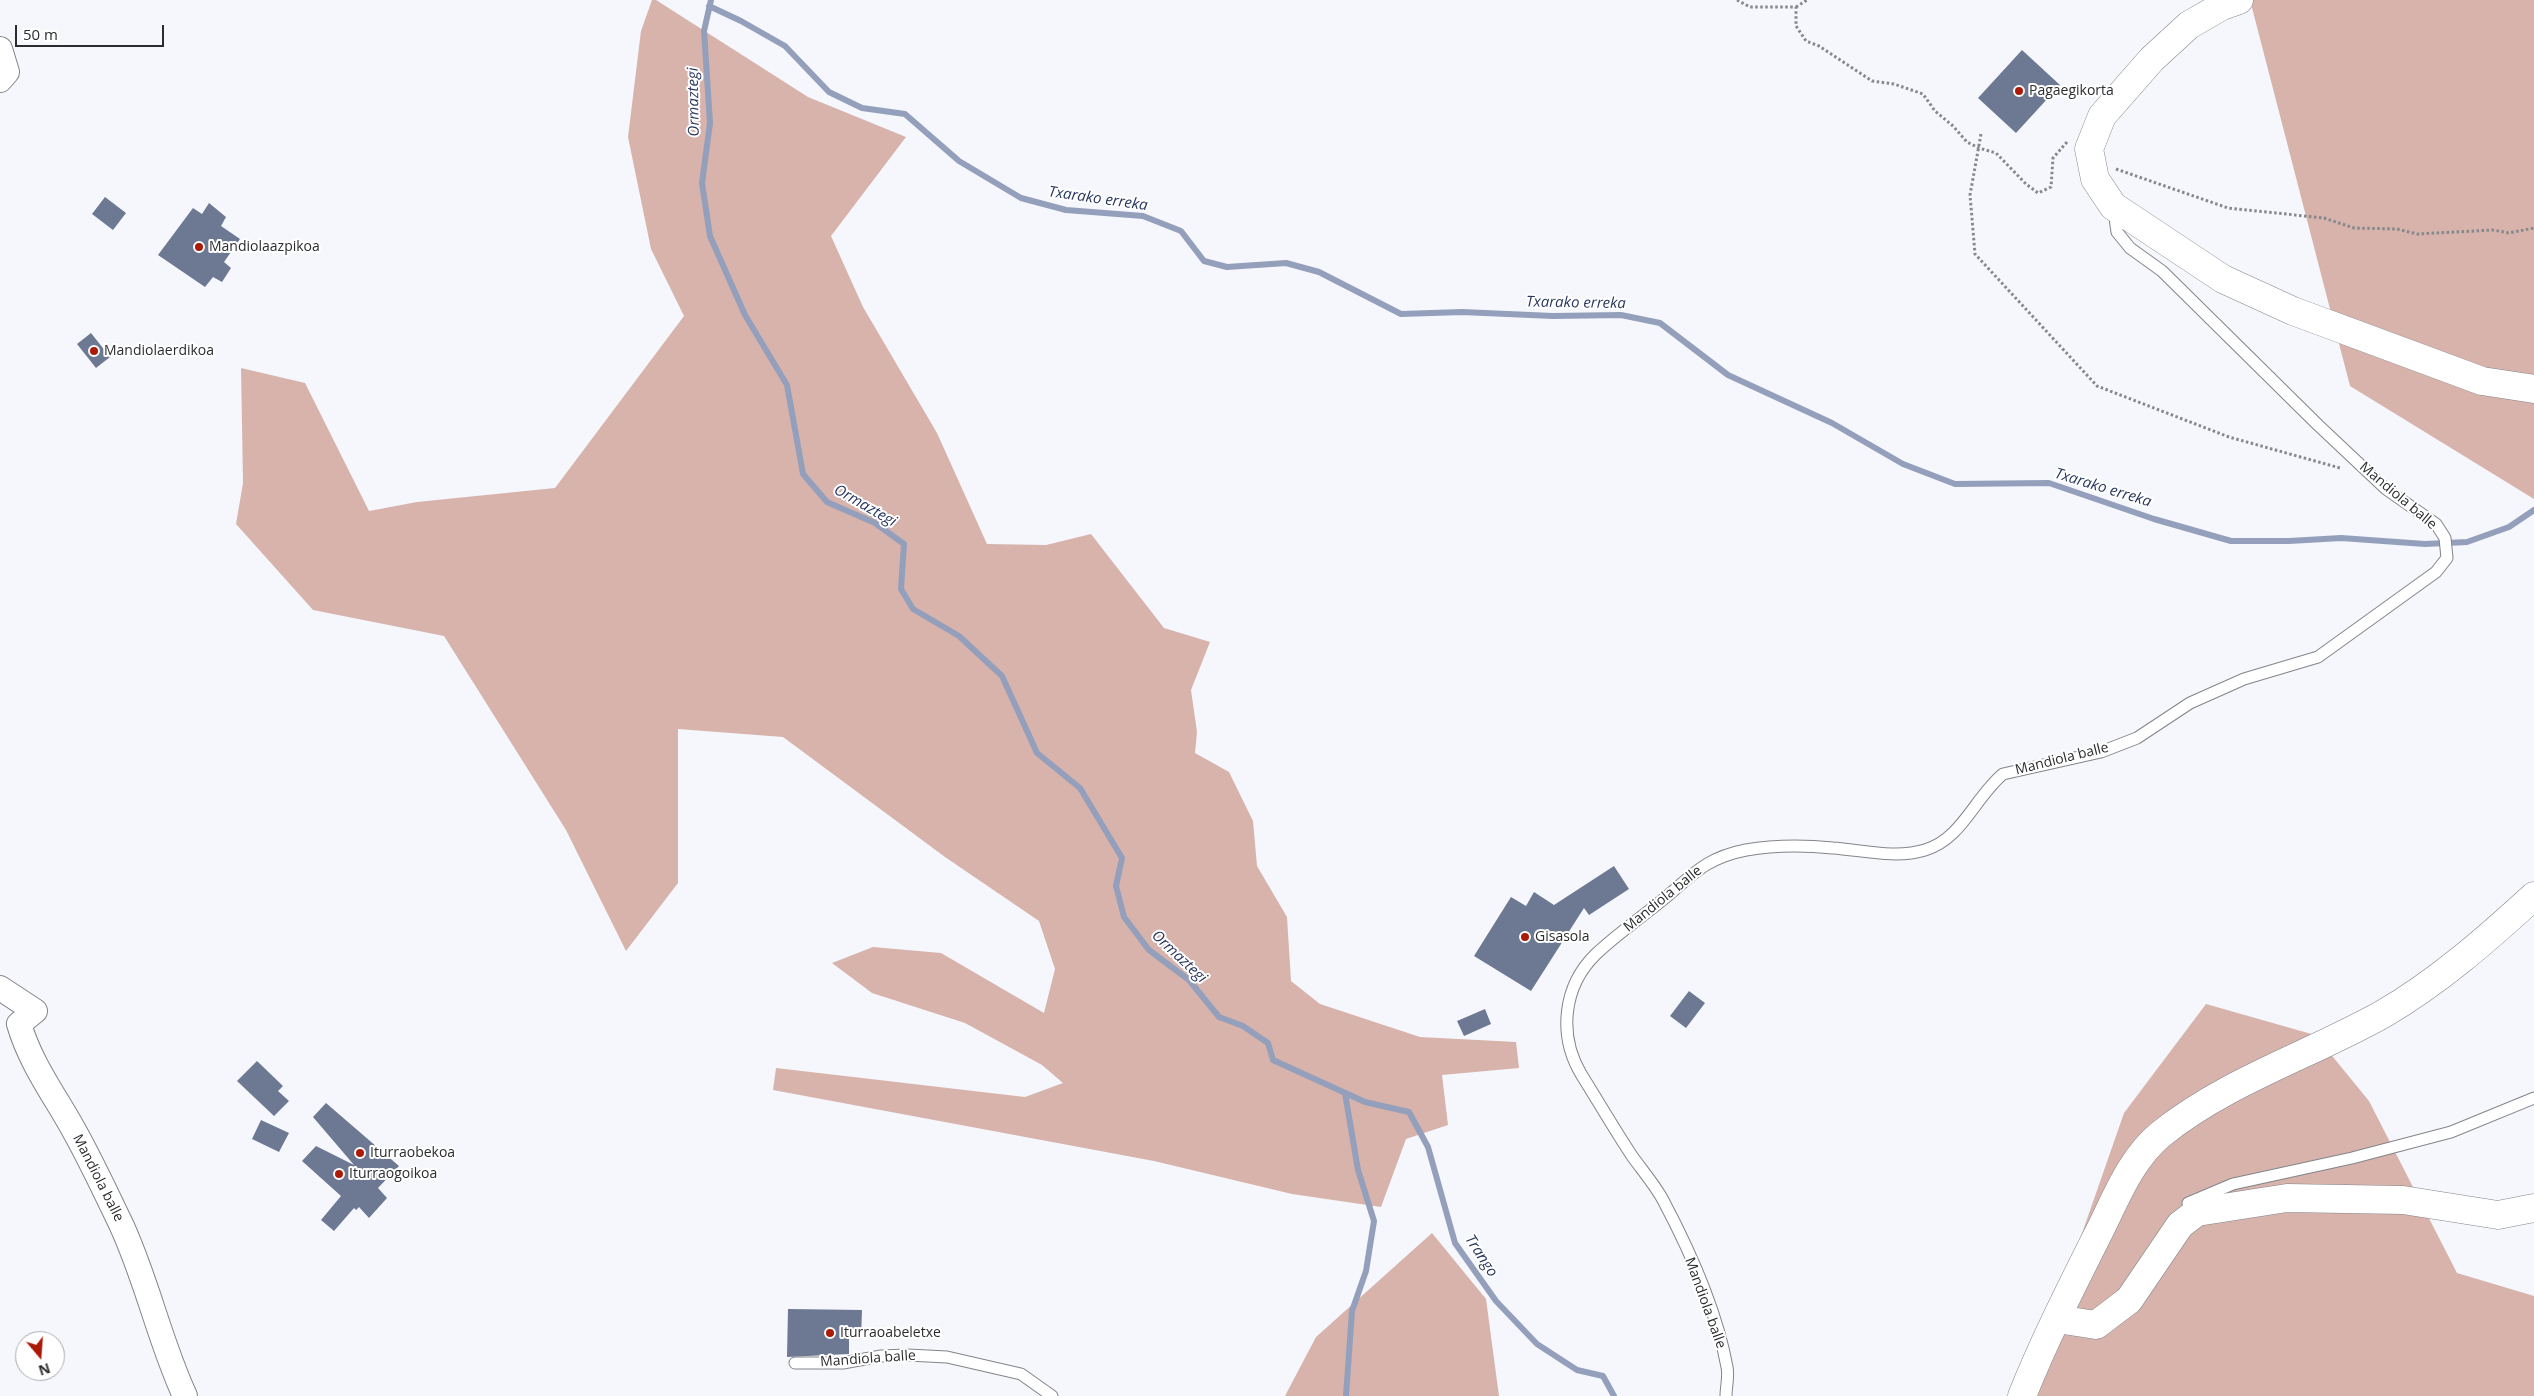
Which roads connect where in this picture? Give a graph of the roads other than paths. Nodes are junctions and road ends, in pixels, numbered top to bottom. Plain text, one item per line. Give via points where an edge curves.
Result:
1 (2239, 0) edge
2 (0, 49) edge
3 (0, 80) edge
4 (2113, 206) junction
5 (2534, 389) edge
6 (2534, 896) edge
7 (0, 988) edge
8 (2534, 1098) edge
9 (2534, 1208) edge
10 (2180, 1225) junction
11 (2057, 1319) junction
12 (795, 1363) dead end
13 (185, 1396) edge
14 (1052, 1396) edge
15 (1726, 1396) edge
16 (2022, 1396) edge

1 - 4 street via 2189,25 2152,59 2102,116 2089,149 2095,179
2 - 3 street via 7,72
4 - 5 street via 2223,279 2293,311 2482,381
4 - 15 lane, Mandiola balle via 2117,232 2130,248 2162,271 2386,488 2436,524 2445,538 2447,558 2436,572 2318,657 2244,679 2190,703 2137,738 2101,752 2003,774 1991,784 1966,819 1940,844 1923,851 1902,853 1808,846 1766,848 1726,855 1708,862 1679,883 1595,955 1580,974 1568,1001 1567,1042 1574,1062 1629,1152 1662,1198 1693,1263 1728,1369
6 - 11 street via 2420,992 2353,1030 2222,1094 2160,1135 2136,1162
7 - 13 street, Mandiola balle via 35,1012 19,1024 24,1041 76,1133 121,1224
8 - 10 lane via 2451,1132 2233,1184 2187,1204
9 - 10 street via 2498,1214 2403,1200 2287,1198 2197,1212
10 - 11 street via 2130,1300 2096,1325
11 - 16 street
12 - 14 lane, Mandiola balle via 843,1364 881,1356 947,1357 1021,1374

